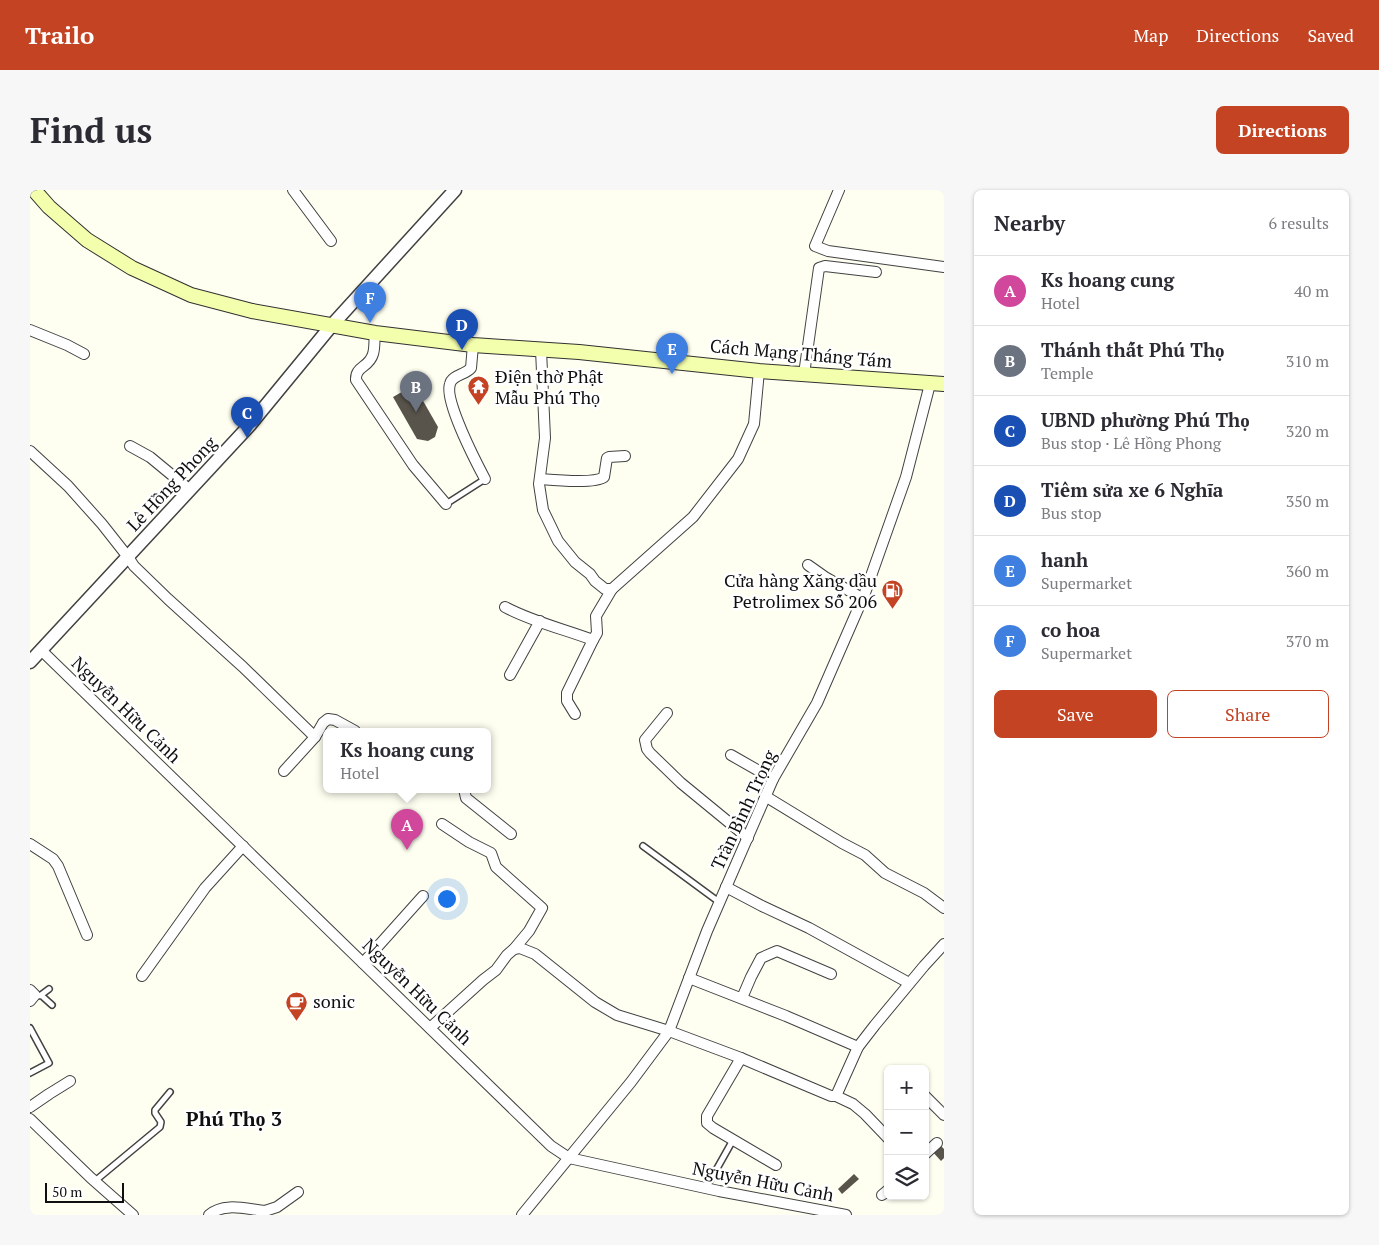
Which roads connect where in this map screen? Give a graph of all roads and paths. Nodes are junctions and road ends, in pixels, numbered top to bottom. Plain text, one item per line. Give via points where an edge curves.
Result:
1 (34, 190) edge
2 (293, 190) edge
3 (455, 190) edge
4 (839, 190) edge
5 (331, 241) dead end
6 (944, 267) edge
7 (876, 272) dead end
8 (332, 326) junction
9 (30, 330) edge
10 (375, 333) junction
11 (473, 345) junction
12 (541, 350) junction
13 (84, 354) dead end
14 (759, 371) junction
15 (804, 374) junction
16 (937, 384) edge
17 (130, 446) dead end
18 (30, 451) edge
19 (625, 456) dead end
20 (485, 479) joint
21 (540, 480) junction
22 (190, 490) junction
23 (446, 504) joint
24 (128, 557) junction
25 (808, 565) dead end
26 (612, 589) junction
27 (862, 598) junction
28 (505, 607) dead end
29 (540, 621) junction
30 (593, 640) junction
31 (41, 650) junction
32 (30, 662) edge
33 (510, 675) dead end
34 (667, 713) dead end
35 (575, 714) dead end
36 (349, 728) edge
37 (315, 737) junction
38 (731, 755) dead end
39 (284, 772) dead end
40 (773, 779) junction
41 (465, 793) edge
42 (765, 796) junction
43 (442, 824) dead end
44 (511, 834) dead end
45 (748, 838) junction
46 (30, 844) edge
47 (243, 846) junction
48 (643, 846) dead end
49 (726, 887) junction
50 (424, 896) dead end
51 (720, 902) junction
52 (944, 908) edge
53 (87, 935) dead end
54 (944, 944) edge
55 (514, 949) junction
56 (363, 963) junction
57 (831, 974) dead end
58 (142, 976) dead end
59 (689, 978) junction
60 (909, 984) junction
61 (49, 989) dead end
62 (34, 995) edge
63 (742, 998) junction
64 (52, 1005) dead end
65 (30, 1028) edge
66 (430, 1028) junction
67 (668, 1031) junction
68 (858, 1047) junction
69 (741, 1058) junction
70 (30, 1073) edge
71 (70, 1081) dead end
72 (170, 1092) dead end
73 (836, 1096) junction
74 (929, 1100) edge
75 (30, 1107) edge
76 (944, 1115) edge
77 (31, 1123) edge
78 (884, 1134) edge
79 (734, 1140) junction
80 (937, 1143) dead end
81 (929, 1150) edge
82 (570, 1158) junction
83 (776, 1165) dead end
84 (95, 1181) junction
85 (706, 1188) junction
86 (298, 1192) dead end
87 (133, 1215) edge
88 (209, 1215) edge
89 (522, 1215) edge
90 (846, 1215) edge

1 - 8 main road, Cách Mạng Tháng Tám via 86,240 132,268 191,295 252,311
2 - 5 street
3 - 8 street, Lê Hồng Phong
4 - 6 street via 815,246 828,251
7 - 15 street via 819,268
8 - 10 main road, Cách Mạng Tháng Tám
8 - 22 street, Lê Hồng Phong via 250,426
9 - 13 street
10 - 11 main road, Cách Mạng Tháng Tám
10 - 23 street via 373,355 358,370 356,380 414,465
11 - 12 main road, Cách Mạng Tháng Tám
11 - 20 street via 471,368 452,378 448,385 463,436
12 - 14 main road, Cách Mạng Tháng Tám
12 - 21 street via 545,438
14 - 15 main road, Cách Mạng Tháng Tám
14 - 26 street via 754,424 738,459 693,517
15 - 16 main road, Cách Mạng Tháng Tám
16 - 27 street, Trần Bình Trọng
17 - 22 street via 150,457
18 - 24 street via 68,486
19 - 21 street via 607,458 604,477 600,479
20 - 23 lane
21 - 26 street via 543,510 558,541 595,580 606,589
22 - 24 street, Lê Hồng Phong
24 - 31 street, Lê Hồng Phong
24 - 37 street via 168,600
25 - 27 street
26 - 30 street via 596,616
27 - 40 street, Trần Bình Trọng via 817,703
28 - 29 street
29 - 30 street
29 - 33 street
30 - 35 street via 568,693 567,701
31 - 32 street, Lê Hồng Phong
31 - 47 street, Nguyễn Hữu Cảnh
34 - 45 street via 645,740 647,749 681,783
36 - 37 street via 328,719
37 - 39 street
38 - 40 street
40 - 42 street, Trần Bình Trọng
41 - 44 street via 466,798
42 - 45 street, Trần Bình Trọng
42 - 52 street via 865,855 885,873 924,893
43 - 55 street via 490,853 496,867 542,908
45 - 49 street, Trần Bình Trọng
46 - 53 street via 58,866
47 - 56 street, Nguyễn Hữu Cảnh
47 - 58 street via 205,888
48 - 51 lane
49 - 51 street, Trần Bình Trọng
49 - 60 street via 809,928
50 - 56 street
51 - 59 street, Trần Bình Trọng
54 - 60 street
55 - 66 street via 496,970
55 - 67 street via 535,954 616,1015
56 - 66 street, Nguyễn Hữu Cảnh
57 - 63 street via 777,951 761,958
59 - 63 street
59 - 67 street, Trần Bình Trọng
60 - 68 street
61 - 62 lane
62 - 64 lane
63 - 68 street
65 - 70 lane via 49,1063
66 - 82 street, Nguyễn Hữu Cảnh via 551,1146
67 - 69 street
67 - 82 street, Trần Bình Trọng
68 - 73 street
69 - 73 street
69 - 79 street via 707,1116 707,1123
71 - 75 street
72 - 84 lane via 155,1110 160,1127
73 - 78 street via 853,1104
74 - 76 street
77 - 84 street
79 - 83 street
79 - 85 lane
80 - 81 street
82 - 85 street, Nguyễn Hữu Cảnh
82 - 89 street, Trần Bình Trọng
84 - 87 street
85 - 90 street, Nguyễn Hữu Cảnh
86 - 88 street via 271,1210 226,1207

